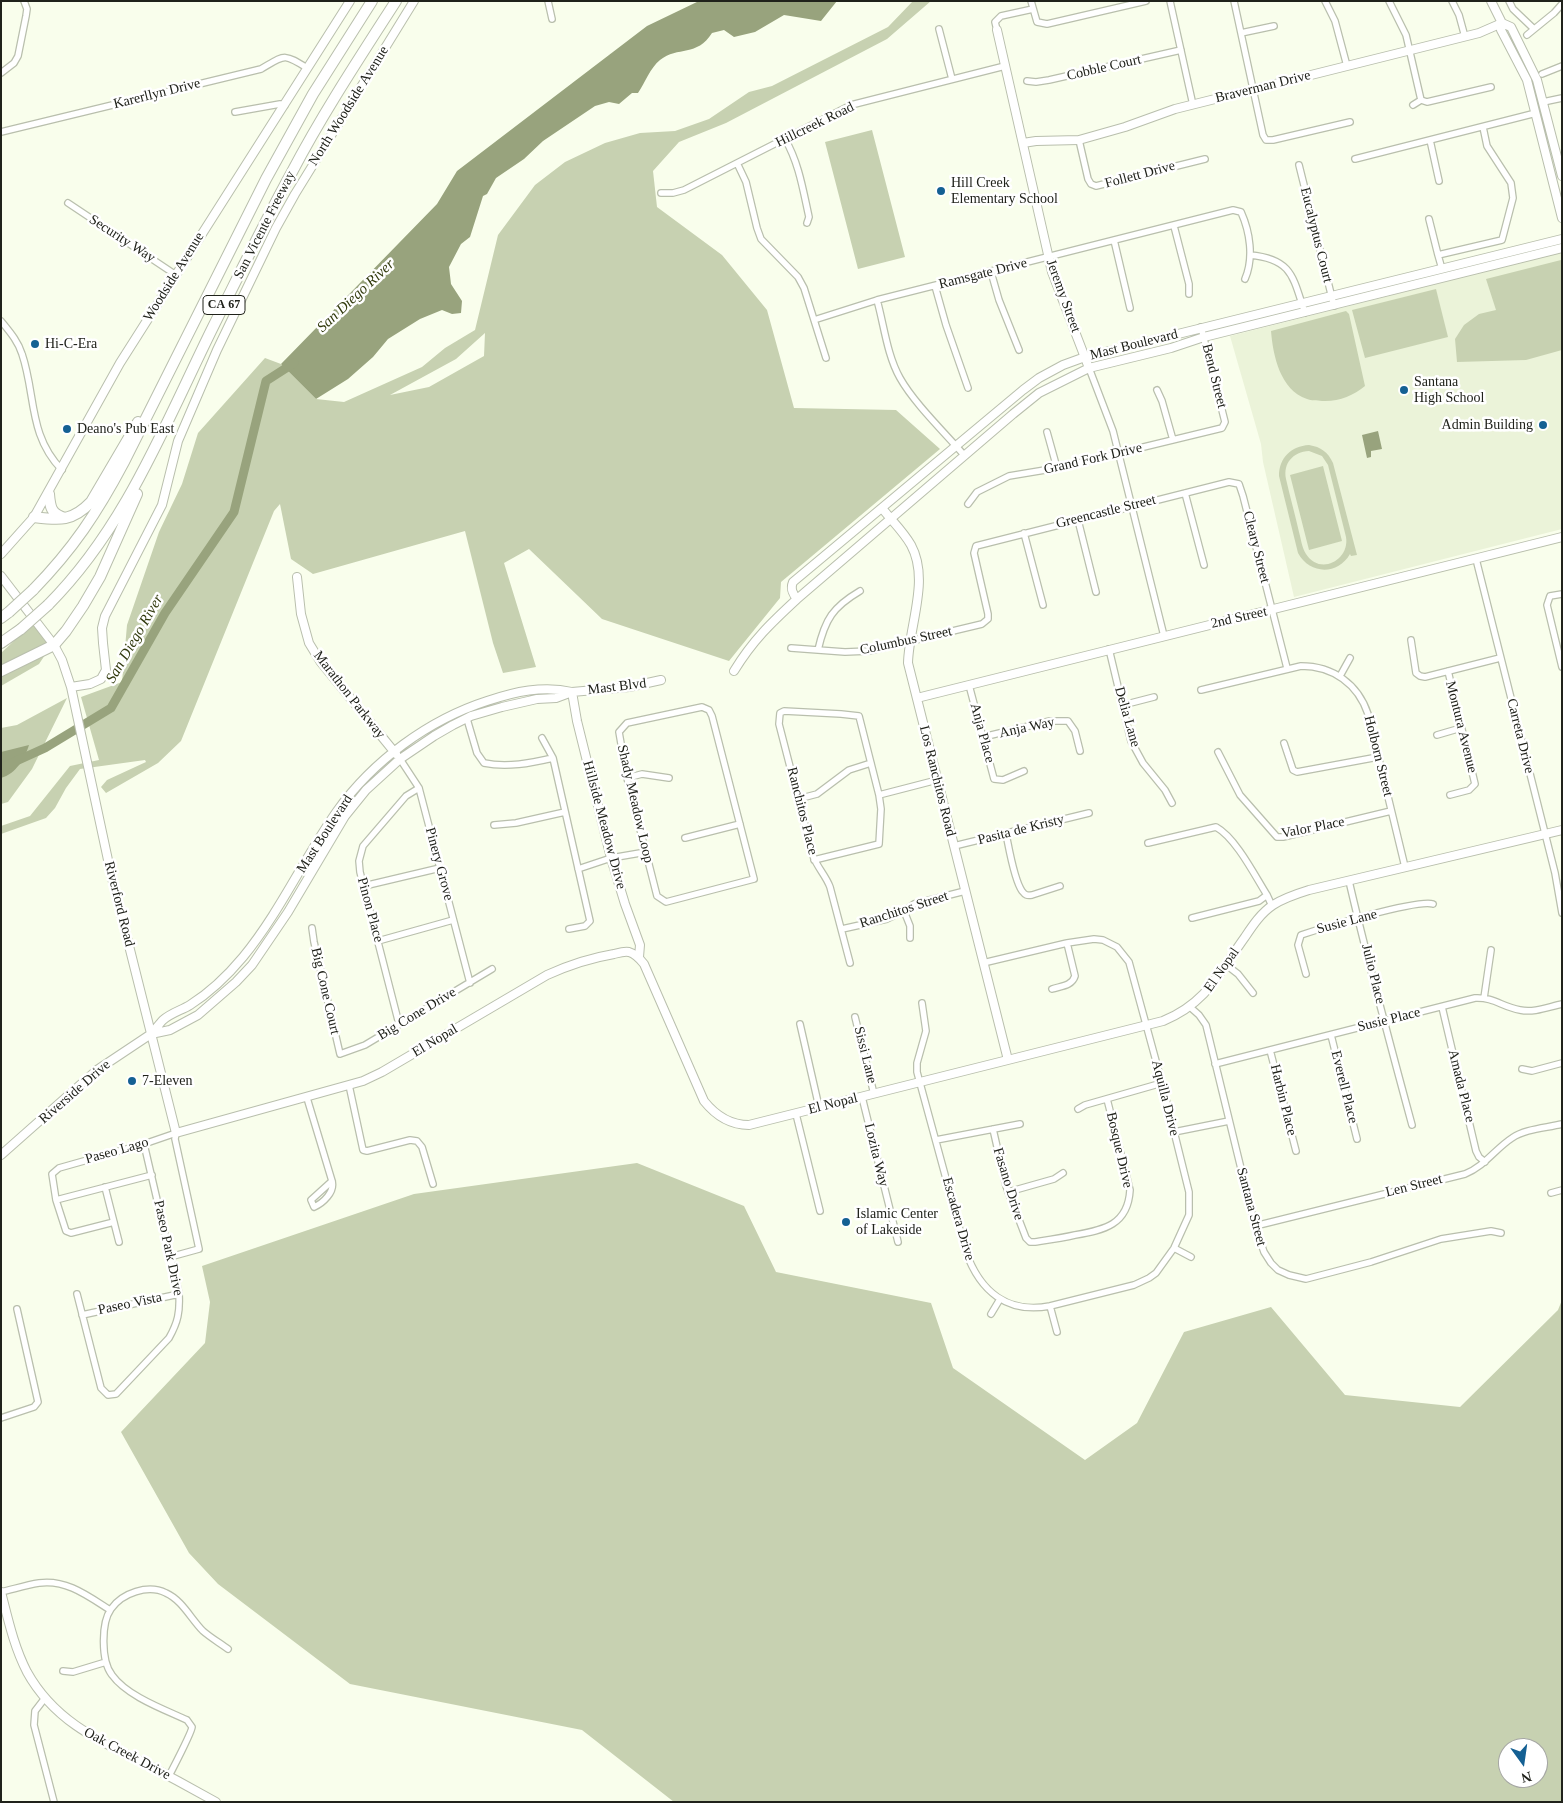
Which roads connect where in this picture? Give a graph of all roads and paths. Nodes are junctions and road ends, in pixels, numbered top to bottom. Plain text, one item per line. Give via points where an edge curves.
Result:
1 (24, 1) edge
2 (350, 1) edge
3 (372, 1) edge
4 (396, 1) edge
5 (414, 1) edge
6 (548, 1) edge
7 (1031, 1) edge
8 (1146, 1) edge
9 (1170, 1) edge
10 (1234, 1) edge
11 (1324, 1) edge
12 (1389, 1) edge
13 (1452, 1) edge
14 (1491, 1) edge
15 (1509, 1) edge
16 (1562, 4) edge
17 (1033, 9) junction
18 (552, 19) dead end
19 (1502, 22) junction
20 (1274, 26) dead end
21 (939, 29) dead end
22 (1534, 29) junction
23 (997, 30) joint
24 (1241, 33) junction
25 (1527, 35) dead end
26 (1465, 37) junction
27 (1181, 50) junction
28 (1410, 51) junction
29 (1005, 66) junction
30 (1347, 66) junction
31 (1562, 66) edge
32 (307, 68) junction
33 (1, 73) edge
34 (1524, 74) junction
35 (1542, 74) dead end
36 (952, 79) junction
37 (1027, 81) dead end
38 (1491, 87) dead end
39 (1253, 90) junction
40 (1562, 98) edge
41 (1421, 100) junction
42 (1543, 102) junction
43 (285, 105) junction
44 (1193, 105) junction
45 (1413, 105) dead end
46 (235, 112) dead end
47 (1536, 114) junction
48 (1350, 122) dead end
49 (1483, 127) junction
50 (1, 132) edge
51 (785, 139) junction
52 (1079, 140) junction
53 (1430, 140) junction
54 (1023, 143) junction
55 (1205, 159) dead end
56 (1356, 159) dead end
57 (737, 163) junction
58 (1298, 165) dead end
59 (1562, 176) edge
60 (1439, 181) dead end
61 (662, 193) dead end
62 (68, 203) dead end
63 (1562, 218) edge
64 (1429, 219) dead end
65 (807, 223) dead end
66 (1174, 226) junction
67 (1562, 239) edge
68 (1114, 240) junction
69 (1562, 248) edge
70 (1250, 255) junction
71 (1438, 255) junction
72 (1049, 257) junction
73 (1442, 269) junction
74 (991, 272) junction
75 (176, 274) junction
76 (1245, 279) dead end
77 (935, 286) junction
78 (1188, 294) dead end
79 (1332, 296) junction
80 (877, 300) junction
81 (1302, 303) junction
82 (1334, 306) junction
83 (1130, 308) dead end
84 (1305, 313) junction
85 (814, 320) junction
86 (1, 321) edge
87 (1201, 327) junction
88 (1204, 337) junction
89 (1019, 350) dead end
90 (1085, 357) junction
91 (826, 358) dead end
92 (1089, 368) junction
93 (163, 384) junction
94 (968, 388) dead end
95 (1156, 390) dead end
96 (1224, 425) joint
97 (1047, 432) dead end
98 (1173, 440) junction
99 (157, 445) junction
100 (956, 446) junction
101 (1119, 453) junction
102 (964, 456) junction
103 (1056, 468) junction
104 (62, 470) junction
105 (1239, 484) joint
106 (1185, 493) junction
107 (48, 494) junction
108 (968, 504) dead end
109 (1132, 506) junction
110 (882, 508) junction
111 (34, 518) junction
112 (66, 519) junction
113 (890, 519) junction
114 (1078, 520) junction
115 (1024, 533) junction
116 (1562, 537) edge
117 (1, 554) edge
118 (1476, 559) junction
119 (1204, 565) dead end
120 (1, 576) edge
121 (297, 577) dead end
122 (860, 591) dead end
123 (1096, 592) dead end
124 (1562, 594) edge
125 (797, 599) junction
126 (1043, 605) dead end
127 (1272, 610) junction
128 (5, 615) edge
129 (988, 619) joint
130 (1164, 636) junction
131 (1411, 640) dead end
132 (909, 641) junction
133 (1, 643) edge
134 (54, 645) junction
135 (791, 648) dead end
136 (818, 650) junction
137 (1109, 650) junction
138 (1350, 658) dead end
139 (1500, 658) junction
140 (1562, 667) edge
141 (1287, 668) junction
142 (1, 671) edge
143 (734, 671) dead end
144 (1448, 671) junction
145 (1340, 676) junction
146 (661, 680) dead end
147 (969, 685) junction
148 (72, 687) junction
149 (1201, 690) dead end
150 (572, 692) junction
151 (1154, 697) dead end
152 (917, 698) junction
153 (1122, 705) junction
154 (466, 719) junction
155 (1461, 728) junction
156 (1437, 735) dead end
157 (983, 737) junction
158 (542, 738) dead end
159 (1284, 742) dead end
160 (1080, 751) dead end
161 (394, 752) junction
162 (1218, 752) dead end
163 (1378, 757) junction
164 (553, 758) junction
165 (400, 759) junction
166 (871, 763) junction
167 (1024, 771) dead end
168 (627, 778) junction
169 (669, 778) dead end
170 (937, 780) junction
171 (419, 788) junction
172 (879, 794) junction
173 (1450, 795) dead end
174 (798, 799) junction
175 (1172, 803) dead end
176 (1391, 811) junction
177 (565, 812) junction
178 (1089, 813) dead end
179 (740, 824) junction
180 (494, 825) dead end
181 (1562, 830) edge
182 (1006, 834) junction
183 (1544, 834) junction
184 (685, 838) dead end
185 (1148, 843) dead end
186 (954, 846) junction
187 (646, 852) junction
188 (611, 858) junction
189 (814, 860) junction
190 (1405, 867) junction
191 (440, 868) junction
192 (578, 869) junction
193 (1349, 881) junction
194 (364, 886) junction
195 (1060, 886) dead end
196 (965, 891) junction
197 (1266, 896) junction
198 (1433, 904) dead end
199 (1272, 906) junction
200 (904, 911) junction
201 (1562, 913) edge
202 (1192, 918) dead end
203 (1359, 918) junction
204 (270, 920) junction
205 (454, 920) junction
206 (278, 925) junction
207 (312, 928) dead end
208 (569, 929) dead end
209 (842, 930) junction
210 (910, 938) dead end
211 (378, 941) junction
212 (1067, 943) junction
213 (1492, 950) dead end
214 (638, 957) junction
215 (850, 963) dead end
216 (983, 963) junction
217 (1225, 964) junction
218 (492, 969) dead end
219 (1306, 974) dead end
220 (470, 983) junction
221 (1052, 989) dead end
222 (1253, 993) dead end
223 (1484, 998) junction
224 (922, 1002) dead end
225 (1562, 1004) edge
226 (1190, 1007) junction
227 (1442, 1007) junction
228 (855, 1017) dead end
229 (1385, 1021) junction
230 (399, 1024) junction
231 (800, 1024) dead end
232 (1146, 1025) junction
233 (152, 1034) junction
234 (1331, 1035) junction
235 (1270, 1050) junction
236 (340, 1054) joint
237 (1008, 1060) junction
238 (1562, 1063) edge
239 (1215, 1064) junction
240 (1522, 1069) dead end
241 (920, 1082) junction
242 (1162, 1083) junction
243 (349, 1085) junction
244 (874, 1094) junction
245 (862, 1097) junction
246 (307, 1098) junction
247 (1107, 1099) junction
248 (819, 1107) junction
249 (1078, 1109) dead end
250 (796, 1114) junction
251 (1229, 1120) junction
252 (1020, 1124) dead end
253 (1562, 1124) edge
254 (1412, 1125) dead end
255 (993, 1129) junction
256 (1174, 1132) junction
257 (176, 1133) junction
258 (1357, 1139) dead end
259 (936, 1140) junction
260 (144, 1144) junction
261 (1296, 1150) dead end
262 (1, 1155) edge
263 (1485, 1162) junction
264 (1063, 1174) dead end
265 (152, 1175) junction
266 (332, 1181) junction
267 (433, 1184) dead end
268 (105, 1187) junction
269 (1562, 1190) edge
270 (1008, 1192) junction
271 (1551, 1193) dead end
272 (56, 1200) junction
273 (820, 1211) dead end
274 (114, 1222) junction
275 (1255, 1226) junction
276 (1501, 1233) dead end
277 (1026, 1238) joint
278 (119, 1242) dead end
279 (898, 1242) dead end
280 (1174, 1248) junction
281 (170, 1257) junction
282 (1191, 1257) dead end
283 (77, 1294) dead end
284 (179, 1294) junction
285 (1000, 1299) junction
286 (1050, 1306) junction
287 (17, 1309) dead end
288 (991, 1314) dead end
289 (82, 1315) junction
290 (1057, 1332) dead end
291 (1, 1418) edge
292 (1, 1592) edge
293 (110, 1610) junction
294 (228, 1649) dead end
295 (106, 1662) junction
296 (63, 1671) dead end
297 (45, 1698) junction
298 (169, 1776) junction
299 (54, 1802) edge
300 (216, 1802) edge

1 - 33 street via 27,9 18,56
2 - 32 street, Woodside Avenue
3 - 93 highway, San Vicente Freeway / CA 67 via 313,94 266,179
4 - 99 highway, San Vicente Freeway / CA 67 via 337,92 291,172
5 - 148 street, North Woodside Avenue via 295,194 217,350 178,441 162,504 105,616 102,628 106,670 101,679
6 - 18 street
7 - 17 street
8 - 17 street via 1047,24 1037,22
9 - 27 street
10 - 24 street
11 - 30 street via 1335,21
12 - 28 street via 1406,35
13 - 26 street
14 - 19 street
15 - 22 street
16 - 22 street
17 - 23 street, Jeremy Street via 1001,16 996,22
19 - 26 street, Braverman Drive
19 - 34 street via 1501,30
19 - 42 street via 1511,27 1521,44
20 - 24 street
21 - 36 street
22 - 25 street
23 - 29 street, Jeremy Street
24 - 39 street
26 - 28 street, Braverman Drive
27 - 37 street, Cobble Court via 1049,80
27 - 44 street
28 - 30 street, Braverman Drive
28 - 41 street
29 - 36 street, Hillcreek Road
29 - 54 street, Jeremy Street
30 - 39 street, Braverman Drive
31 - 35 street
32 - 43 street, Woodside Avenue
32 - 50 street, Karerllyn Drive via 283,57 261,69
34 - 42 street via 1529,77 1538,102
34 - 47 street
36 - 51 street, Hillcreek Road via 851,105
38 - 41 street via 1427,102
39 - 44 street, Braverman Drive
39 - 48 street via 1266,140
40 - 42 street
41 - 45 street
42 - 59 street
43 - 46 street
43 - 75 street, Woodside Avenue
44 - 52 street, Braverman Drive
47 - 49 street
47 - 63 street
49 - 53 street
49 - 71 street via 1487,146 1511,183 1513,198 1502,240
51 - 57 street, Hillcreek Road
51 - 65 street via 799,169 809,217
52 - 54 street, Braverman Drive
52 - 55 street, Follett Drive via 1088,180 1096,186
53 - 56 street
53 - 60 street
54 - 72 street, Jeremy Street
57 - 61 street, Hillcreek Road via 684,190
57 - 85 street via 746,182 761,239 798,277
58 - 79 street, Eucalyptus Court
62 - 75 street, Security Way
64 - 71 street
66 - 68 street, Ramsgate Drive
66 - 70 street, Ramsgate Drive via 1232,210 1241,212 1248,231
66 - 78 street via 1189,284
67 - 73 street, Mast Boulevard
68 - 72 street, Ramsgate Drive
68 - 83 street
69 - 82 street, Mast Boulevard
70 - 76 street
70 - 81 street via 1267,257 1284,267 1294,278
71 - 73 street
72 - 74 street, Ramsgate Drive
72 - 90 street, Jeremy Street via 1055,282
73 - 79 street, Mast Boulevard
74 - 77 street, Ramsgate Drive
74 - 89 street
75 - 104 street, Woodside Avenue via 120,363
77 - 80 street, Ramsgate Drive
77 - 94 street
79 - 81 street, Mast Boulevard
79 - 82 street, Eucalyptus Court
80 - 85 street, Ramsgate Drive
80 - 100 street via 900,378
81 - 84 street
81 - 87 street, Mast Boulevard
82 - 84 street, Mast Boulevard
84 - 88 street, Mast Boulevard
85 - 91 street
86 - 104 street via 22,354 35,421 45,447
87 - 88 street, Bend Street
87 - 90 street, Mast Boulevard
88 - 92 street, Mast Boulevard
88 - 96 street, Bend Street
90 - 92 street, Jeremy Street
90 - 100 street, Mast Boulevard via 1039,378
92 - 101 street, Jeremy Street
92 - 102 street, Mast Boulevard via 1039,393
93 - 112 highway via 91,502
93 - 128 highway, San Vicente Freeway / CA 67, bridge via 102,503 71,549
95 - 98 street
96 - 98 street, Grand Fork Drive
97 - 103 street
98 - 101 street, Grand Fork Drive
99 - 133 highway, San Vicente Freeway / CA 67, bridge via 103,539 67,586
99 - 134 highway via 100,578
100 - 102 street
100 - 110 street, Mast Boulevard
101 - 103 street, Grand Fork Drive
101 - 109 street, Jeremy Street
102 - 113 street, Mast Boulevard
103 - 108 street, Grand Fork Drive via 1009,476 977,492
104 - 107 street, Woodside Avenue
105 - 106 street, Greencastle Street via 1229,482
105 - 127 street, Cleary Street
106 - 109 street, Greencastle Street
106 - 119 street
107 - 111 street, Woodside Avenue
107 - 112 highway via 51,510
109 - 114 street, Greencastle Street
109 - 130 street, Jeremy Street
110 - 113 street, Los Ranchitos Road
110 - 125 street, Mast Boulevard via 793,582 791,587
111 - 112 highway
111 - 117 street, Woodside Avenue
113 - 125 street, Mast Boulevard
113 - 132 street, Los Ranchitos Road via 910,544 919,570
114 - 115 street, Greencastle Street
114 - 123 street
115 - 126 street
115 - 129 street, Greencastle Street via 981,544 974,549
116 - 118 street, 2nd Street
118 - 127 street, 2nd Street
118 - 139 street, Carreta Drive
120 - 134 street, Riverford Road
121 - 161 street, Marathon Parkway via 301,614 309,643 320,662
122 - 136 street via 831,614
124 - 140 street via 1550,596 1546,605
125 - 143 street, Mast Boulevard via 750,646
127 - 130 street, 2nd Street
127 - 141 street, Cleary Street
129 - 132 street, Columbus Street via 982,624
130 - 137 street, 2nd Street
131 - 144 street via 1416,673 1425,677
132 - 136 street, Columbus Street via 869,651
132 - 152 street, Los Ranchitos Road via 908,663
134 - 142 highway
134 - 148 street, Riverford Road
135 - 136 street, Columbus Street
137 - 147 street, 2nd Street
137 - 153 street, Delia Lane
138 - 145 street
139 - 144 street
139 - 183 street, Carreta Drive
141 - 145 street, Holborn Street via 1315,667
141 - 149 street, Holborn Street
144 - 155 street, Montura Avenue
145 - 163 street, Holborn Street via 1364,704
146 - 150 street, Mast Blvd via 629,687
147 - 152 street, 2nd Street
147 - 157 street, Anja Place
148 - 233 street, Riverford Road via 113,881
150 - 154 street, Mast Boulevard via 556,698 502,706
150 - 161 street, Mast Boulevard via 555,688 536,690 467,707 430,726
150 - 188 street, Hillside Meadow Drive via 576,721
151 - 153 street
152 - 170 street, Los Ranchitos Road
153 - 175 street, Delia Lane via 1131,741 1142,763
154 - 164 street via 477,753 484,763 526,764
154 - 165 street, Mast Boulevard
155 - 156 street
155 - 173 street, Montura Avenue via 1475,784 1469,790
157 - 160 street, Anja Way via 1050,720 1068,721 1075,730
157 - 167 street, Anja Place via 994,779 1003,780
158 - 164 street
159 - 163 street via 1293,770 1298,772
161 - 165 street, Pinery Grove
161 - 204 street, Mast Boulevard via 359,783 337,811
162 - 176 street, Valor Place via 1240,795 1277,837
163 - 176 street, Holborn Street
164 - 177 street
165 - 171 street, Pinery Grove
165 - 206 street, Mast Boulevard via 366,790 345,816
166 - 172 street
166 - 174 street via 849,770 817,794
166 - 174 street, Ranchitos Place via 859,716 784,712 780,714 780,724
168 - 169 street via 642,774
168 - 179 street, Shady Meadow Loop via 619,732 627,723 702,707 712,716
168 - 187 street, Shady Meadow Loop
170 - 172 street
170 - 186 street, Los Ranchitos Road
171 - 191 street, Pinery Grove
171 - 194 street, Pinon Place via 406,796 363,846 359,867
172 - 189 street via 879,844
174 - 189 street, Ranchitos Place
176 - 190 street, Holborn Street
177 - 180 street
177 - 192 street
178 - 182 street, Pasita de Kristy
179 - 184 street
179 - 187 street, Shady Meadow Loop via 754,879 666,902 657,896
181 - 183 street, El Nopal
182 - 186 street, Pasita de Kristy
182 - 195 street via 1023,893 1027,896
183 - 190 street, El Nopal
183 - 201 street, Carreta Drive
185 - 197 street via 1216,827 1224,832 1248,863
186 - 196 street, Los Ranchitos Road
187 - 188 street
188 - 192 street
188 - 214 street, Hillside Meadow Drive via 640,945
189 - 209 street, Ranchitos Place via 830,887
190 - 193 street, El Nopal
191 - 194 street
191 - 205 street, Pinery Grove
192 - 208 street via 590,921 585,926
193 - 199 street, El Nopal via 1309,890
193 - 203 street, Julio Place
194 - 211 street, Pinon Place
196 - 200 street, Ranchitos Street via 914,904
196 - 216 street, Los Ranchitos Road
197 - 199 street
197 - 202 street
198 - 203 street, Susie Lane via 1428,902
199 - 217 street, El Nopal via 1258,918
200 - 209 street, Ranchitos Street via 887,919
200 - 210 street via 910,926
203 - 219 street, Susie Lane via 1301,935 1298,945
203 - 229 street, Julio Place
204 - 206 street
204 - 233 street, Mast Boulevard via 224,976 190,1005 164,1019
205 - 211 street
205 - 220 street, Pinery Grove
206 - 233 street, Mast Boulevard via 252,965 215,1000 170,1030
207 - 236 street, Big Cone Court
209 - 215 street, Ranchitos Place
211 - 230 street, Pinon Place
212 - 216 street, Aquilla Drive
212 - 221 street via 1075,976 1068,984
212 - 232 street, Aquilla Drive via 1099,939 1120,950 1131,966
213 - 223 street
214 - 243 street, El Nopal via 625,952 566,966 382,1072
214 - 250 street, El Nopal via 710,1109 721,1118 741,1125
216 - 237 street, Los Ranchitos Road
217 - 222 street
217 - 226 street, El Nopal via 1208,990
218 - 220 street, Big Cone Drive
220 - 230 street, Big Cone Drive
223 - 225 street, Susie Place via 1522,1011
223 - 227 street, Susie Place
224 - 241 street, Escadera Drive via 926,1031 918,1063
226 - 232 street, El Nopal via 1173,1017
226 - 239 street, Santana Street via 1206,1025
227 - 229 street, Susie Place
227 - 263 street, Amada Place via 1476,1150
228 - 244 street, Sissi Lane
229 - 234 street, Susie Place
229 - 254 street, Julio Place
230 - 236 street, Big Cone Drive via 365,1045
231 - 248 street
232 - 237 street, El Nopal
232 - 242 street, Aquilla Drive
233 - 257 street, Riverford Road
233 - 262 street, Riverside Drive via 97,1070
234 - 235 street, Susie Place
234 - 258 street, Everell Place
235 - 239 street, Susie Place
235 - 261 street, Harbin Place
237 - 241 street, El Nopal
238 - 240 street via 1532,1071
239 - 251 street, Santana Street
241 - 244 street, El Nopal
241 - 259 street, Escadera Drive
242 - 247 street
242 - 256 street, Aquilla Drive
243 - 246 street, El Nopal
243 - 267 street via 364,1150 417,1141 422,1147
244 - 245 street, El Nopal
245 - 248 street, El Nopal
245 - 279 street, Lozita Way
246 - 257 street, El Nopal
246 - 266 street
247 - 249 street
247 - 277 street, Bosque Drive via 1130,1190 1123,1213 1104,1230 1035,1242
248 - 250 street, El Nopal
250 - 273 street
251 - 256 street
251 - 275 street, Santana Street
252 - 255 street
253 - 263 street, Len Street via 1516,1135
255 - 259 street
255 - 270 street, Fasano Drive
256 - 280 street, Aquilla Drive via 1190,1203 1187,1221
257 - 260 street, Paseo Lago
257 - 281 street, Riverford Road via 199,1249
259 - 285 street, Escadera Drive via 970,1264 982,1284
260 - 265 street, Paseo Park Drive
260 - 272 street, Paseo Lago via 56,1169 52,1177
263 - 275 street, Len Street via 1465,1174
264 - 270 street
265 - 268 street
265 - 281 street, Paseo Park Drive
266 - 266 street via 334,1188 314,1206 311,1200
268 - 272 street
268 - 274 street
269 - 271 street
270 - 277 street, Fasano Drive
272 - 274 street via 66,1231 71,1233
274 - 278 street
275 - 276 street, Santana Street via 1270,1263 1289,1275 1306,1278 1371,1262 1441,1239 1491,1231
280 - 282 street
280 - 286 street, Aquilla Drive via 1156,1273 1142,1282
281 - 284 street, Paseo Park Drive
283 - 289 street, Paseo Park Drive
284 - 289 street, Paseo Vista
284 - 289 street, Paseo Park Drive via 180,1310 169,1338 116,1394 108,1395 101,1388
285 - 286 street, Escadera Drive via 1024,1308
285 - 288 street
286 - 290 street
287 - 291 street via 38,1402 34,1407
292 - 293 street via 40,1582 54,1582 78,1590
292 - 297 street, Oak Creek Drive via 20,1657
293 - 294 street via 126,1595 156,1590 166,1593 204,1632
293 - 295 street via 103,1639
295 - 296 street via 74,1672
295 - 298 street via 111,1674 128,1691 187,1720 191,1725 192,1734 184,1743
297 - 298 street, Oak Creek Drive via 73,1725
297 - 299 street via 35,1711 34,1725
298 - 300 street, Oak Creek Drive

